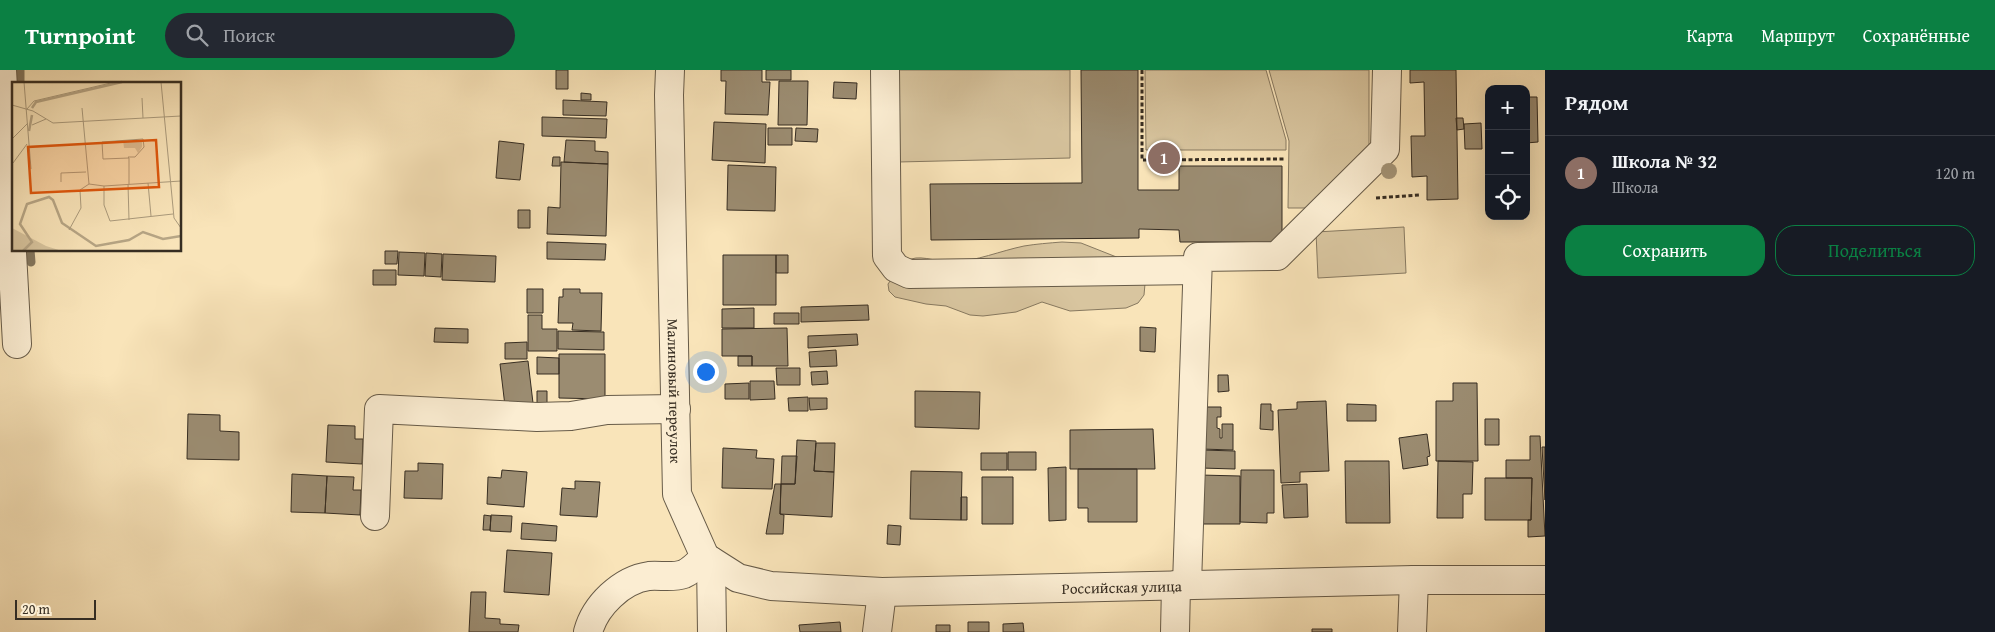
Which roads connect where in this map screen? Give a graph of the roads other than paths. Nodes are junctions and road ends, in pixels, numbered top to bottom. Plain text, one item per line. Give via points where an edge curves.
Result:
1 (2, 70) edge
2 (670, 70) edge
3 (885, 70) edge
4 (1387, 70) edge
5 (1198, 270) junction
6 (17, 344) dead end
7 (676, 409) junction
8 (375, 516) dead end
9 (708, 559) junction
10 (1414, 580) junction
11 (1545, 580) edge
12 (1182, 585) junction
13 (882, 592) junction
14 (588, 632) edge
15 (712, 632) edge
16 (877, 632) edge
17 (1175, 632) edge
18 (1412, 632) edge

1 - 6 street
2 - 7 street, Малиновый переулок
3 - 5 street via 887,256 896,268 909,274
4 - 5 street via 1385,149 1277,256 1198,257
5 - 12 street
7 - 8 street via 607,410 537,417 379,410
7 - 9 street, Малиновый переулок via 677,494
9 - 13 street, Российская улица via 738,578 771,586
9 - 14 street via 677,576 648,576 624,585 598,610
9 - 15 street
10 - 11 street, Российская улица
10 - 12 street, Российская улица
10 - 18 street
12 - 13 street, Российская улица
12 - 17 street
13 - 16 street

